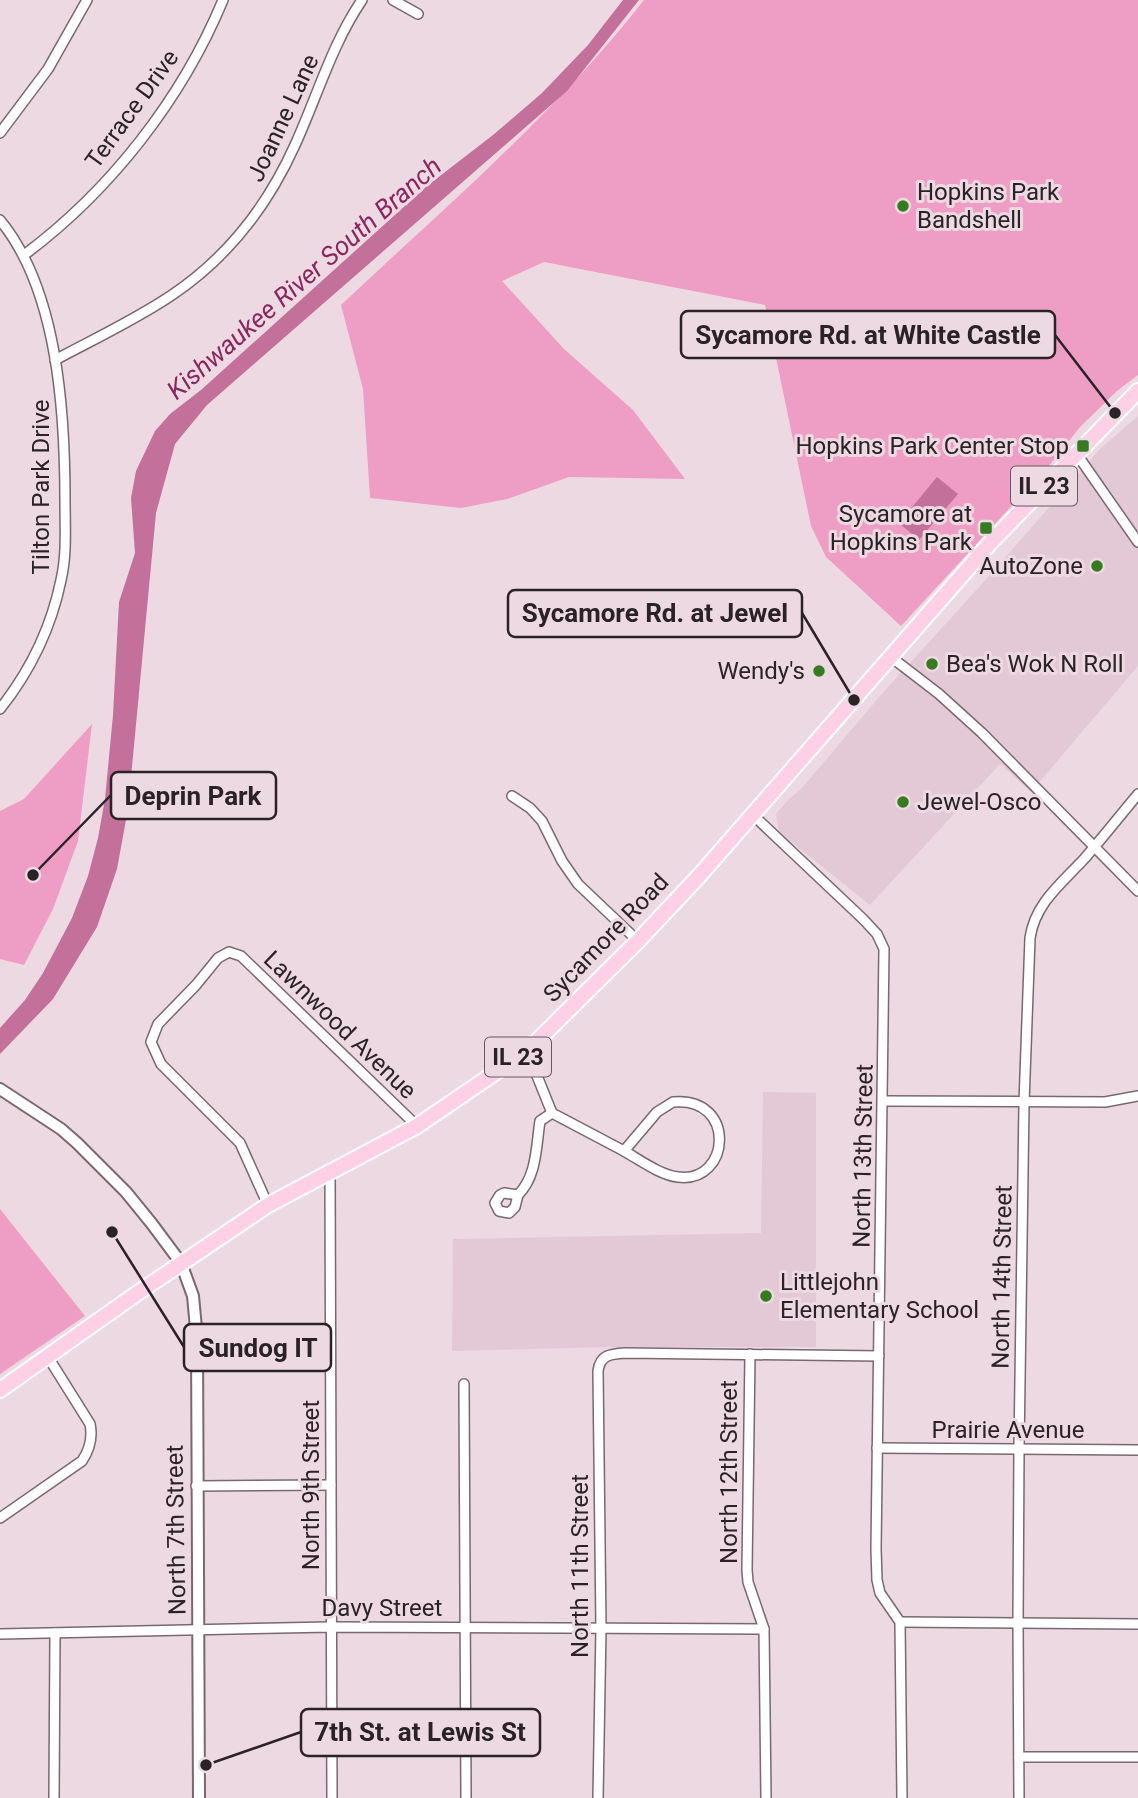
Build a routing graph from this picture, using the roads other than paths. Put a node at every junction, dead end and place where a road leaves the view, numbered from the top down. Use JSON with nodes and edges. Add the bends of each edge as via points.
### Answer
{"nodes":[{"id":1,"x":87,"y":0,"type":"edge"},
{"id":2,"x":223,"y":0,"type":"edge"},
{"id":3,"x":362,"y":0,"type":"edge"},
{"id":4,"x":393,"y":0,"type":"edge"},
{"id":5,"x":418,"y":14,"type":"dead end"},
{"id":6,"x":0,"y":133,"type":"edge"},
{"id":7,"x":0,"y":220,"type":"edge"},
{"id":8,"x":24,"y":255,"type":"junction"},
{"id":9,"x":55,"y":360,"type":"junction"},
{"id":10,"x":1138,"y":391,"type":"edge"},
{"id":11,"x":1076,"y":453,"type":"junction"},
{"id":12,"x":1138,"y":542,"type":"edge"},
{"id":13,"x":891,"y":657,"type":"junction"},
{"id":14,"x":0,"y":709,"type":"edge"},
{"id":15,"x":1138,"y":794,"type":"edge"},
{"id":16,"x":512,"y":796,"type":"dead end"},
{"id":17,"x":753,"y":815,"type":"junction"},
{"id":18,"x":1093,"y":848,"type":"junction"},
{"id":19,"x":1138,"y":891,"type":"edge"},
{"id":20,"x":638,"y":941,"type":"junction"},
{"id":21,"x":527,"y":1051,"type":"junction"},
{"id":22,"x":0,"y":1089,"type":"edge"},
{"id":23,"x":1138,"y":1096,"type":"edge"},
{"id":24,"x":883,"y":1101,"type":"junction"},
{"id":25,"x":1024,"y":1103,"type":"junction"},
{"id":26,"x":552,"y":1113,"type":"junction"},
{"id":27,"x":417,"y":1126,"type":"junction"},
{"id":28,"x":624,"y":1151,"type":"junction"},
{"id":29,"x":330,"y":1172,"type":"junction"},
{"id":30,"x":518,"y":1195,"type":"dead end"},
{"id":31,"x":268,"y":1205,"type":"junction"},
{"id":32,"x":181,"y":1263,"type":"junction"},
{"id":33,"x":750,"y":1354,"type":"junction"},
{"id":34,"x":879,"y":1356,"type":"junction"},
{"id":35,"x":48,"y":1357,"type":"junction"},
{"id":36,"x":464,"y":1384,"type":"dead end"},
{"id":37,"x":0,"y":1390,"type":"edge"},
{"id":38,"x":877,"y":1448,"type":"junction"},
{"id":39,"x":1019,"y":1449,"type":"junction"},
{"id":40,"x":1138,"y":1450,"type":"edge"},
{"id":41,"x":331,"y":1485,"type":"junction"},
{"id":42,"x":196,"y":1486,"type":"junction"},
{"id":43,"x":0,"y":1518,"type":"edge"},
{"id":44,"x":900,"y":1622,"type":"junction"},
{"id":45,"x":1017,"y":1623,"type":"junction"},
{"id":46,"x":1138,"y":1624,"type":"edge"},
{"id":47,"x":330,"y":1627,"type":"junction"},
{"id":48,"x":467,"y":1628,"type":"junction"},
{"id":49,"x":601,"y":1628,"type":"junction"},
{"id":50,"x":764,"y":1629,"type":"junction"},
{"id":51,"x":199,"y":1630,"type":"junction"},
{"id":52,"x":55,"y":1633,"type":"junction"},
{"id":53,"x":0,"y":1634,"type":"edge"},
{"id":54,"x":1019,"y":1757,"type":"junction"},
{"id":55,"x":1138,"y":1757,"type":"edge"},
{"id":56,"x":54,"y":1798,"type":"edge"},
{"id":57,"x":199,"y":1798,"type":"edge"},
{"id":58,"x":332,"y":1798,"type":"edge"},
{"id":59,"x":466,"y":1798,"type":"edge"},
{"id":60,"x":598,"y":1798,"type":"edge"},
{"id":61,"x":766,"y":1798,"type":"edge"},
{"id":62,"x":902,"y":1798,"type":"edge"},
{"id":63,"x":1019,"y":1798,"type":"edge"}],
"edges":[{"from":1,"to":6,"type":"street","via":[[48,69]]},
{"from":2,"to":8,"type":"street","name":"Terrace Drive","via":[[181,80],[135,146],[78,208]]},
{"from":3,"to":9,"type":"street","name":"Joanne Lane","via":[[275,185],[237,237],[173,295]]},
{"from":4,"to":5,"type":"street"},
{"from":7,"to":8,"type":"street","name":"Tilton Park Drive"},
{"from":8,"to":9,"type":"street","name":"Tilton Park Drive"},
{"from":9,"to":14,"type":"street","name":"Tilton Park Drive","via":[[65,442],[63,570],[43,642],[26,675]]},
{"from":10,"to":11,"type":"main road","name":"Sycamore Road","number":"IL 23"},
{"from":11,"to":12,"type":"street"},
{"from":11,"to":13,"type":"main road","name":"Sycamore Road","number":"IL 23"},
{"from":13,"to":17,"type":"main road","name":"Sycamore Road","number":"IL 23"},
{"from":13,"to":18,"type":"street","via":[[982,733]]},
{"from":15,"to":18,"type":"street","name":"North 14th Street"},
{"from":16,"to":20,"type":"street","via":[[542,821],[573,878]]},
{"from":17,"to":20,"type":"main road","name":"Sycamore Road","number":"IL 23"},
{"from":17,"to":24,"type":"street","name":"North 13th Street","via":[[863,919],[880,941],[885,961]]},
{"from":18,"to":19,"type":"street"},
{"from":18,"to":25,"type":"street","name":"North 14th Street","via":[[1051,892],[1032,925]]},
{"from":20,"to":21,"type":"main road","name":"Sycamore Road","number":"IL 23"},
{"from":21,"to":26,"type":"street"},
{"from":21,"to":27,"type":"main road","name":"Sycamore Road","number":"IL 23"},
{"from":22,"to":32,"type":"street","name":"North 7th Street","via":[[61,1129],[91,1156],[126,1192]]},
{"from":23,"to":25,"type":"street","via":[[1105,1102]]},
{"from":24,"to":25,"type":"street"},
{"from":24,"to":34,"type":"street","name":"North 13th Street"},
{"from":25,"to":39,"type":"street","name":"North 14th Street"},
{"from":26,"to":28,"type":"street"},
{"from":26,"to":30,"type":"street","via":[[540,1121],[531,1176]]},
{"from":27,"to":29,"type":"main road","name":"Sycamore Road","number":"IL 23"},
{"from":27,"to":31,"type":"street","name":"Lawnwood Avenue","via":[[241,956],[225,953],[158,1024],[151,1042],[161,1064],[240,1143]]},
{"from":28,"to":28,"type":"street","via":[[657,1112],[673,1102],[692,1103],[706,1110],[720,1132],[714,1161],[689,1177],[673,1176]]},
{"from":29,"to":31,"type":"main road","name":"Sycamore Road","number":"IL 23"},
{"from":29,"to":41,"type":"street","name":"North 9th Street"},
{"from":31,"to":32,"type":"main road","name":"Sycamore Road","number":"IL 23"},
{"from":32,"to":35,"type":"main road","name":"Sycamore Road","number":"IL 23"},
{"from":32,"to":42,"type":"street","name":"North 7th Street","via":[[194,1296]]},
{"from":33,"to":34,"type":"street"},
{"from":33,"to":49,"type":"street","name":"North 11th Street","via":[[625,1353],[606,1356],[600,1362]]},
{"from":33,"to":50,"type":"street","name":"North 12th Street","via":[[747,1570]]},
{"from":34,"to":38,"type":"street","name":"North 13th Street"},
{"from":35,"to":37,"type":"main road","name":"Sycamore Road","number":"IL 23"},
{"from":35,"to":43,"type":"street","via":[[90,1424],[89,1451],[82,1461]]},
{"from":36,"to":48,"type":"street"},
{"from":38,"to":39,"type":"street","name":"Prairie Avenue"},
{"from":38,"to":44,"type":"street","name":"North 13th Street","via":[[877,1580],[880,1593]]},
{"from":39,"to":40,"type":"street","name":"Prairie Avenue"},
{"from":39,"to":45,"type":"street","name":"North 14th Street"},
{"from":41,"to":42,"type":"street"},
{"from":41,"to":47,"type":"street","name":"North 9th Street"},
{"from":42,"to":51,"type":"street","name":"North 7th Street"},
{"from":44,"to":45,"type":"street"},
{"from":44,"to":62,"type":"street"},
{"from":45,"to":46,"type":"street"},
{"from":45,"to":54,"type":"street","name":"North 14th Street"},
{"from":47,"to":48,"type":"street","name":"Davy Street"},
{"from":47,"to":51,"type":"street","name":"Davy Street"},
{"from":47,"to":58,"type":"street","name":"North 9th Street"},
{"from":48,"to":49,"type":"street","name":"Davy Street"},
{"from":48,"to":59,"type":"street"},
{"from":49,"to":50,"type":"street","name":"Davy Street"},
{"from":49,"to":60,"type":"street","name":"North 11th Street"},
{"from":50,"to":61,"type":"street","name":"North 12th Street"},
{"from":51,"to":52,"type":"street","name":"Davy Street"},
{"from":51,"to":57,"type":"street","name":"North 7th Street"},
{"from":52,"to":53,"type":"street","name":"Davy Street"},
{"from":52,"to":56,"type":"street"},
{"from":54,"to":55,"type":"street"},
{"from":54,"to":63,"type":"street","name":"North 14th Street"}]}
